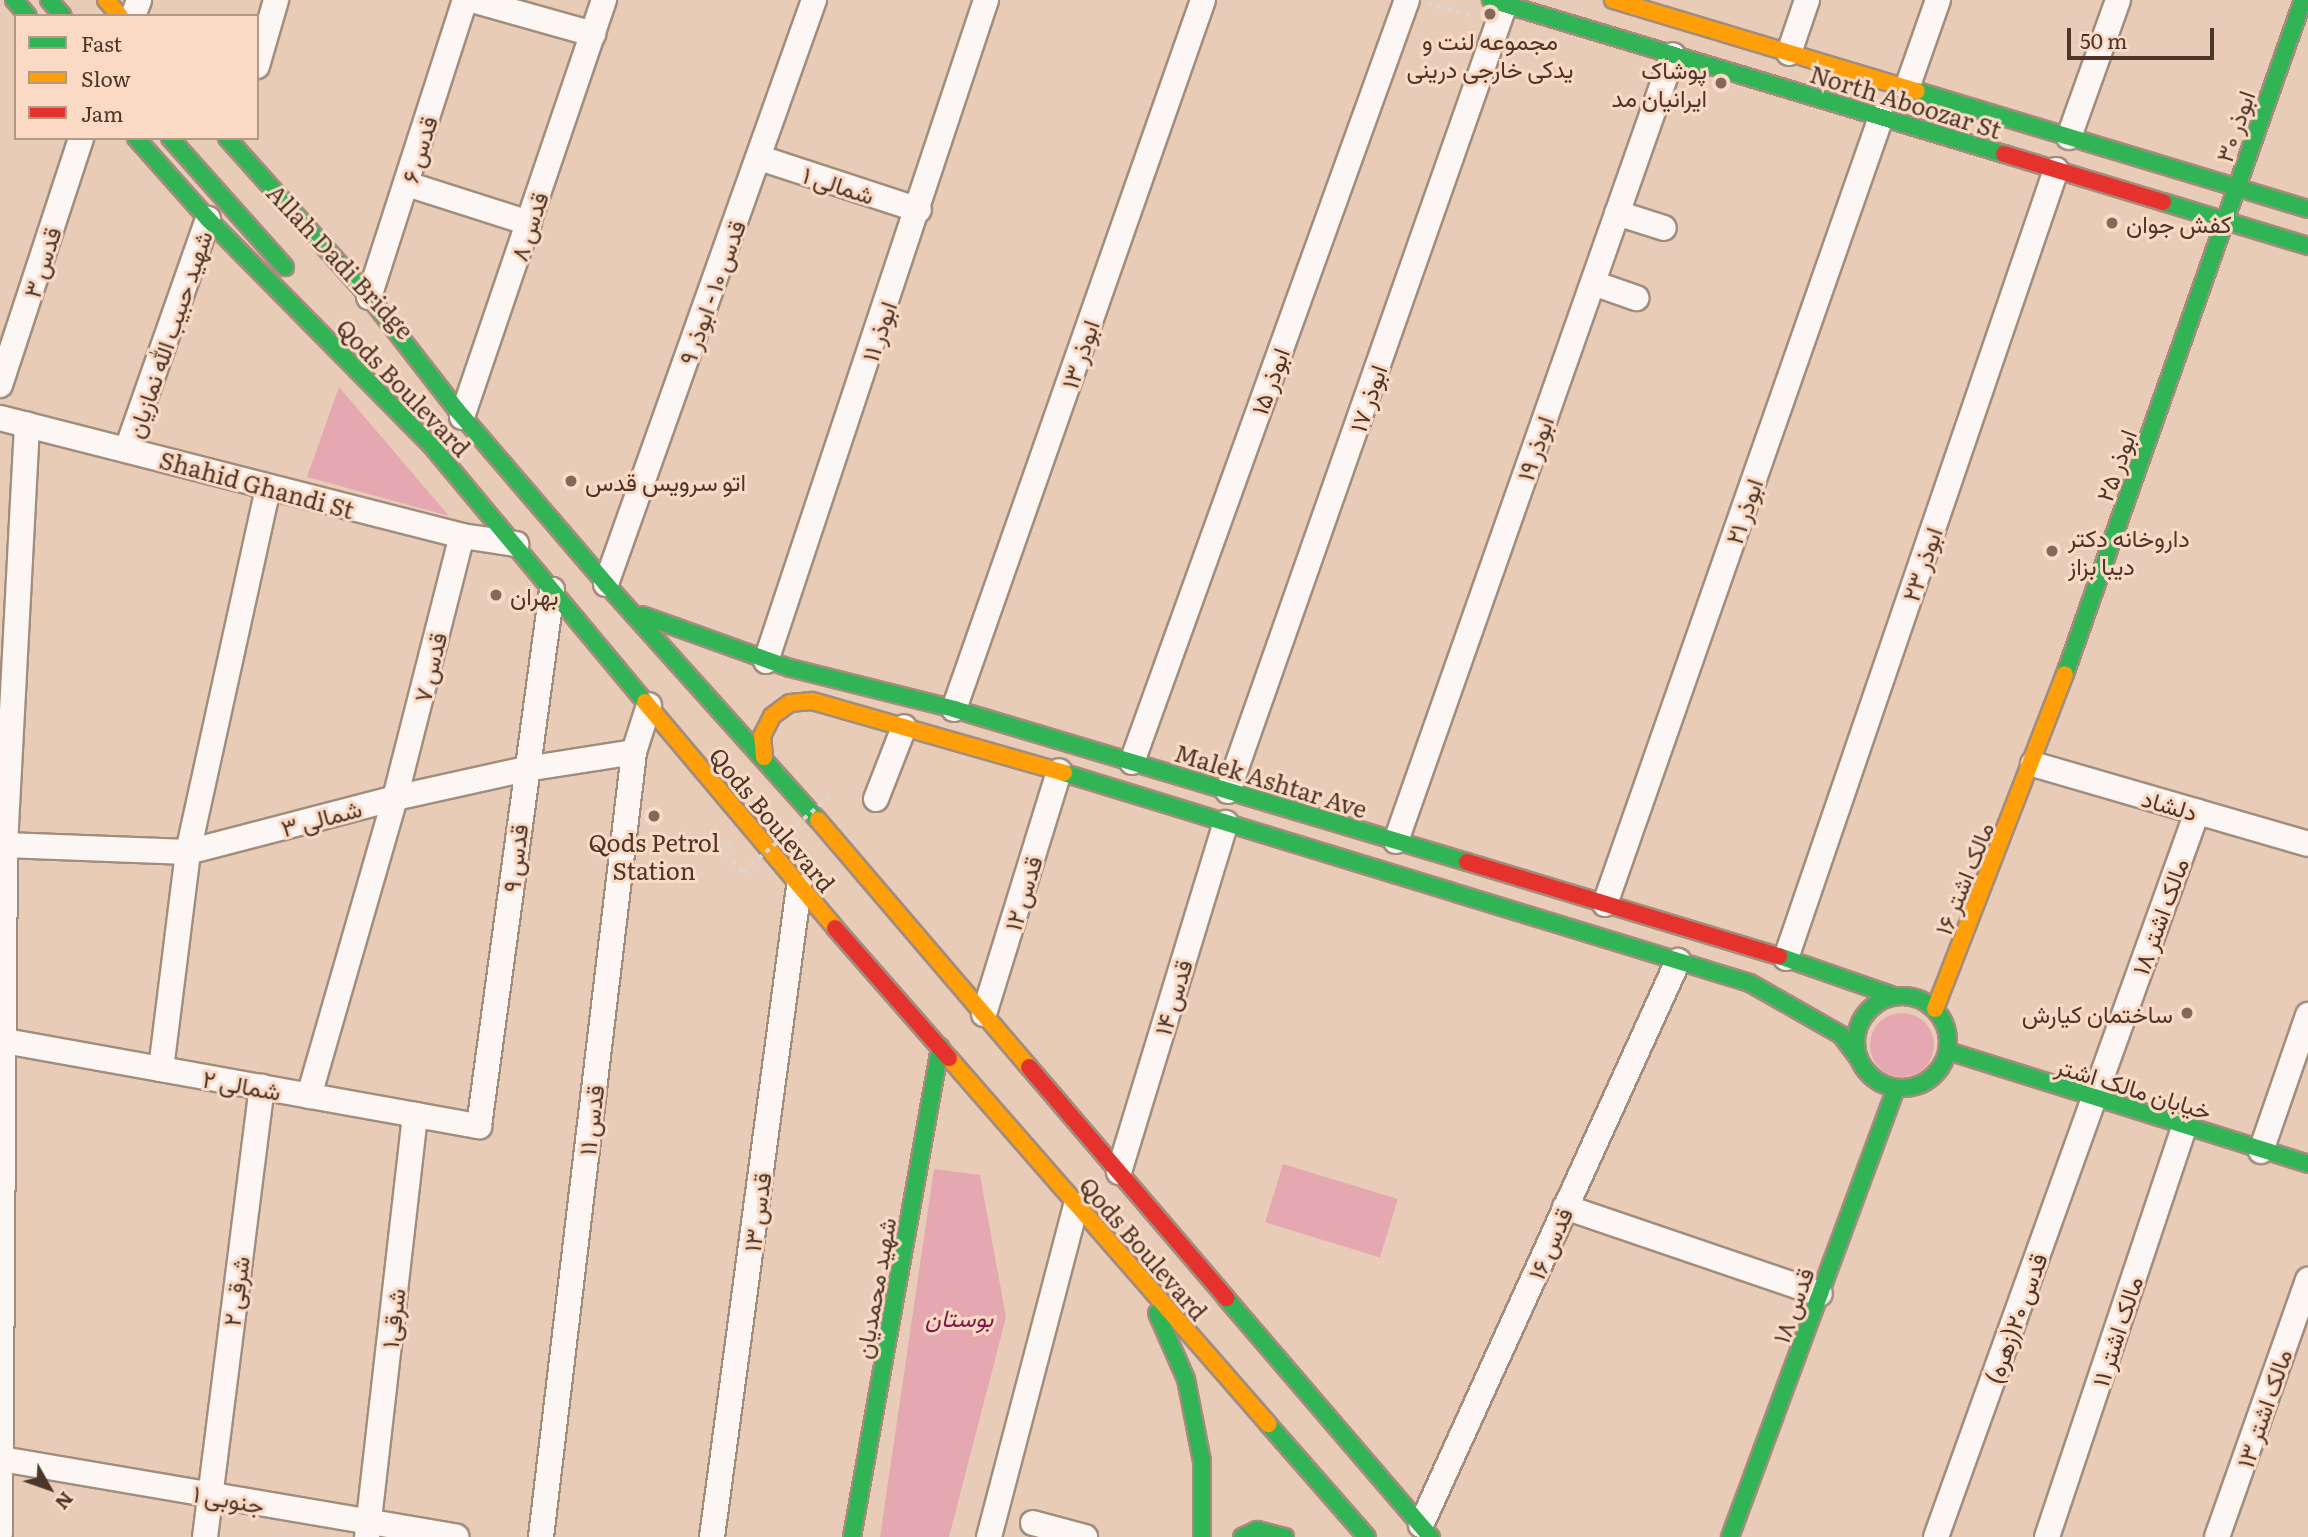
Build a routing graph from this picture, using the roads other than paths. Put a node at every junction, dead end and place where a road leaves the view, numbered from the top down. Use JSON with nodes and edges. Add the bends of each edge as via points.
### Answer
{"nodes":[{"id":1,"x":14,"y":0,"type":"edge"},
{"id":2,"x":49,"y":0,"type":"edge"},
{"id":3,"x":106,"y":0,"type":"edge"},
{"id":4,"x":276,"y":0,"type":"edge"},
{"id":5,"x":465,"y":0,"type":"edge"},
{"id":6,"x":472,"y":0,"type":"edge"},
{"id":7,"x":604,"y":0,"type":"edge"},
{"id":8,"x":814,"y":0,"type":"edge"},
{"id":9,"x":986,"y":0,"type":"edge"},
{"id":10,"x":1203,"y":0,"type":"edge"},
{"id":11,"x":1407,"y":0,"type":"edge"},
{"id":12,"x":1613,"y":0,"type":"edge"},
{"id":13,"x":1807,"y":0,"type":"edge"},
{"id":14,"x":1938,"y":0,"type":"edge"},
{"id":15,"x":2118,"y":0,"type":"edge"},
{"id":16,"x":2303,"y":0,"type":"edge"},
{"id":17,"x":1498,"y":2,"type":"edge"},
{"id":18,"x":1642,"y":4,"type":"edge"},
{"id":19,"x":26,"y":14,"type":"edge"},
{"id":20,"x":61,"y":14,"type":"edge"},
{"id":21,"x":118,"y":14,"type":"edge"},
{"id":22,"x":593,"y":34,"type":"junction"},
{"id":23,"x":1789,"y":53,"type":"junction"},
{"id":24,"x":1673,"y":55,"type":"junction"},
{"id":25,"x":259,"y":59,"type":"edge"},
{"id":26,"x":1907,"y":88,"type":"junction"},
{"id":27,"x":1881,"y":117,"type":"junction"},
{"id":28,"x":2069,"y":137,"type":"junction"},
{"id":29,"x":80,"y":140,"type":"edge"},
{"id":30,"x":138,"y":140,"type":"edge"},
{"id":31,"x":172,"y":140,"type":"edge"},
{"id":32,"x":233,"y":141,"type":"edge"},
{"id":33,"x":760,"y":158,"type":"junction"},
{"id":34,"x":2056,"y":170,"type":"junction"},
{"id":35,"x":407,"y":184,"type":"junction"},
{"id":36,"x":2237,"y":187,"type":"junction"},
{"id":37,"x":2308,"y":209,"type":"edge"},
{"id":38,"x":919,"y":210,"type":"junction"},
{"id":39,"x":1617,"y":213,"type":"junction"},
{"id":40,"x":208,"y":219,"type":"junction"},
{"id":41,"x":2226,"y":221,"type":"junction"},
{"id":42,"x":529,"y":223,"type":"junction"},
{"id":43,"x":1664,"y":228,"type":"dead end"},
{"id":44,"x":2308,"y":246,"type":"edge"},
{"id":45,"x":295,"y":277,"type":"dead end"},
{"id":46,"x":1593,"y":283,"type":"junction"},
{"id":47,"x":369,"y":297,"type":"junction"},
{"id":48,"x":1636,"y":298,"type":"dead end"},
{"id":49,"x":373,"y":332,"type":"dead end"},
{"id":50,"x":348,"y":336,"type":"dead end"},
{"id":51,"x":0,"y":385,"type":"edge"},
{"id":52,"x":460,"y":413,"type":"junction"},
{"id":53,"x":0,"y":418,"type":"edge"},
{"id":54,"x":27,"y":425,"type":"junction"},
{"id":55,"x":431,"y":445,"type":"junction"},
{"id":56,"x":127,"y":449,"type":"junction"},
{"id":57,"x":268,"y":489,"type":"junction"},
{"id":58,"x":462,"y":536,"type":"junction"},
{"id":59,"x":516,"y":544,"type":"junction"},
{"id":60,"x":606,"y":584,"type":"junction"},
{"id":61,"x":552,"y":590,"type":"junction"},
{"id":62,"x":634,"y":612,"type":"junction"},
{"id":63,"x":769,"y":668,"type":"junction"},
{"id":64,"x":765,"y":693,"type":"dead end"},
{"id":65,"x":790,"y":703,"type":"junction"},
{"id":66,"x":649,"y":705,"type":"junction"},
{"id":67,"x":954,"y":709,"type":"junction"},
{"id":68,"x":904,"y":727,"type":"junction"},
{"id":69,"x":634,"y":752,"type":"junction"},
{"id":70,"x":764,"y":757,"type":"junction"},
{"id":71,"x":1132,"y":762,"type":"junction"},
{"id":72,"x":2033,"y":764,"type":"junction"},
{"id":73,"x":526,"y":769,"type":"junction"},
{"id":74,"x":1059,"y":772,"type":"junction"},
{"id":75,"x":1228,"y":791,"type":"junction"},
{"id":76,"x":395,"y":798,"type":"junction"},
{"id":77,"x":876,"y":799,"type":"dead end"},
{"id":78,"x":2197,"y":812,"type":"junction"},
{"id":79,"x":1226,"y":823,"type":"junction"},
{"id":80,"x":1396,"y":841,"type":"junction"},
{"id":81,"x":2308,"y":844,"type":"edge"},
{"id":82,"x":5,"y":845,"type":"junction"},
{"id":83,"x":188,"y":852,"type":"junction"},
{"id":84,"x":799,"y":887,"type":"junction"},
{"id":85,"x":1605,"y":904,"type":"junction"},
{"id":86,"x":1786,"y":958,"type":"junction"},
{"id":87,"x":1678,"y":961,"type":"junction"},
{"id":88,"x":3,"y":976,"type":"edge"},
{"id":89,"x":1894,"y":996,"type":"junction"},
{"id":90,"x":1935,"y":1009,"type":"junction"},
{"id":91,"x":984,"y":1014,"type":"junction"},
{"id":92,"x":2308,"y":1015,"type":"edge"},
{"id":93,"x":5,"y":1041,"type":"junction"},
{"id":94,"x":940,"y":1048,"type":"junction"},
{"id":95,"x":1948,"y":1051,"type":"junction"},
{"id":96,"x":1859,"y":1059,"type":"junction"},
{"id":97,"x":161,"y":1069,"type":"junction"},
{"id":98,"x":262,"y":1087,"type":"junction"},
{"id":99,"x":1896,"y":1088,"type":"junction"},
{"id":100,"x":309,"y":1096,"type":"junction"},
{"id":101,"x":2093,"y":1099,"type":"junction"},
{"id":102,"x":415,"y":1115,"type":"junction"},
{"id":103,"x":479,"y":1126,"type":"joint"},
{"id":104,"x":2184,"y":1127,"type":"junction"},
{"id":105,"x":2261,"y":1150,"type":"junction"},
{"id":106,"x":2308,"y":1164,"type":"edge"},
{"id":107,"x":1119,"y":1172,"type":"junction"},
{"id":108,"x":1076,"y":1205,"type":"junction"},
{"id":109,"x":1565,"y":1207,"type":"junction"},
{"id":110,"x":2308,"y":1280,"type":"edge"},
{"id":111,"x":1145,"y":1285,"type":"junction"},
{"id":112,"x":1820,"y":1293,"type":"junction"},
{"id":113,"x":2,"y":1459,"type":"junction"},
{"id":114,"x":208,"y":1494,"type":"junction"},
{"id":115,"x":1033,"y":1523,"type":"dead end"},
{"id":116,"x":368,"y":1530,"type":"edge"},
{"id":117,"x":1426,"y":1531,"type":"edge"},
{"id":118,"x":0,"y":1533,"type":"edge"},
{"id":119,"x":2048,"y":1536,"type":"edge"},
{"id":120,"x":205,"y":1537,"type":"edge"},
{"id":121,"x":456,"y":1537,"type":"edge"},
{"id":122,"x":541,"y":1537,"type":"edge"},
{"id":123,"x":712,"y":1537,"type":"edge"},
{"id":124,"x":852,"y":1537,"type":"edge"},
{"id":125,"x":989,"y":1537,"type":"edge"},
{"id":126,"x":1085,"y":1537,"type":"edge"},
{"id":127,"x":1202,"y":1537,"type":"edge"},
{"id":128,"x":1242,"y":1537,"type":"edge"},
{"id":129,"x":1285,"y":1537,"type":"edge"},
{"id":130,"x":1367,"y":1537,"type":"edge"},
{"id":131,"x":1730,"y":1537,"type":"edge"},
{"id":132,"x":1936,"y":1537,"type":"edge"},
{"id":133,"x":2217,"y":1537,"type":"edge"}],
"edges":[{"from":1,"to":19,"type":"main road"},
{"from":2,"to":20,"type":"main road"},
{"from":3,"to":21,"type":"main road"},
{"from":4,"to":25,"type":"street"},
{"from":5,"to":35,"type":"street","name":"قدس ۶"},
{"from":6,"to":22,"type":"street"},
{"from":7,"to":22,"type":"street","name":"قدس ۸"},
{"from":8,"to":33,"type":"street","name":"قدس ۱۰ - ابوذر ۹"},
{"from":9,"to":38,"type":"street","name":"ابوذر ۱۱"},
{"from":10,"to":67,"type":"street","name":"ابوذر ۱۳"},
{"from":11,"to":71,"type":"street","name":"ابوذر ۱۵"},
{"from":12,"to":18,"type":"main road","name":"North Aboozar St"},
{"from":13,"to":23,"type":"street"},
{"from":14,"to":26,"type":"street"},
{"from":15,"to":28,"type":"street"},
{"from":16,"to":36,"type":"main road","name":"ابوذر ۳۰"},
{"from":17,"to":24,"type":"main road","name":"North Aboozar St"},
{"from":17,"to":75,"type":"street","name":"ابوذر ۱۷"},
{"from":18,"to":23,"type":"main road","name":"North Aboozar St"},
{"from":22,"to":42,"type":"street","name":"قدس ۸"},
{"from":23,"to":26,"type":"main road","name":"North Aboozar St"},
{"from":24,"to":27,"type":"main road","name":"North Aboozar St"},
{"from":24,"to":39,"type":"street","name":"ابوذر ۱۹"},
{"from":26,"to":28,"type":"main road","name":"North Aboozar St"},
{"from":27,"to":34,"type":"main road","name":"North Aboozar St"},
{"from":27,"to":85,"type":"street","name":"ابوذر ۲۱"},
{"from":28,"to":36,"type":"main road","name":"North Aboozar St"},
{"from":29,"to":51,"type":"street","name":"قدس ۳"},
{"from":30,"to":40,"type":"main road","name":"Qods Boulevard"},
{"from":31,"to":45,"type":"main road","name":"Allah Dadi Bridge"},
{"from":32,"to":47,"type":"main road","name":"Qods Boulevard"},
{"from":33,"to":38,"type":"street","name":"شمالی ۱"},
{"from":33,"to":60,"type":"street","name":"قدس ۱۰ - ابوذر ۹"},
{"from":34,"to":41,"type":"main road","name":"North Aboozar St"},
{"from":34,"to":86,"type":"street","name":"ابوذر ۲۳"},
{"from":35,"to":42,"type":"street"},
{"from":35,"to":47,"type":"street","name":"قدس ۶"},
{"from":36,"to":37,"type":"main road","name":"North Aboozar St"},
{"from":36,"to":41,"type":"main road","name":"ابوذر ۳۰"},
{"from":38,"to":63,"type":"street","name":"ابوذر ۱۱"},
{"from":39,"to":43,"type":"street"},
{"from":39,"to":46,"type":"street","name":"ابوذر ۱۹"},
{"from":40,"to":55,"type":"main road","name":"Qods Boulevard"},
{"from":40,"to":56,"type":"street","name":"شهید حبیب الله نمازیان"},
{"from":41,"to":44,"type":"main road","name":"North Aboozar St"},
{"from":41,"to":72,"type":"main road","name":"ابوذر ۲۵"},
{"from":42,"to":52,"type":"street","name":"قدس ۸"},
{"from":46,"to":48,"type":"street"},
{"from":46,"to":80,"type":"street","name":"ابوذر ۱۹"},
{"from":47,"to":52,"type":"main road","name":"Qods Boulevard"},
{"from":49,"to":52,"type":"main road","name":"Allah Dadi Bridge"},
{"from":50,"to":55,"type":"main road","name":"Allah Dadi Bridge"},
{"from":52,"to":60,"type":"main road","name":"Qods Boulevard"},
{"from":53,"to":54,"type":"street","name":"Shahid Ghandi St"},
{"from":54,"to":56,"type":"street","name":"Shahid Ghandi St"},
{"from":54,"to":82,"type":"street"},
{"from":55,"to":59,"type":"main road","name":"Qods Boulevard"},
{"from":56,"to":57,"type":"street","name":"Shahid Ghandi St"},
{"from":57,"to":58,"type":"street","name":"Shahid Ghandi St"},
{"from":57,"to":83,"type":"street"},
{"from":58,"to":59,"type":"street","name":"Shahid Ghandi St"},
{"from":58,"to":76,"type":"street","name":"قدس ۷"},
{"from":59,"to":61,"type":"main road","name":"Qods Boulevard"},
{"from":60,"to":62,"type":"main road","name":"Qods Boulevard"},
{"from":61,"to":66,"type":"main road","name":"Qods Boulevard"},
{"from":61,"to":73,"type":"street","name":"قدس ۹"},
{"from":62,"to":63,"type":"main road","name":"Malek Ashtar Ave"},
{"from":62,"to":70,"type":"main road","name":"Qods Boulevard"},
{"from":63,"to":67,"type":"main road","name":"Malek Ashtar Ave","via":[[790,668]]},
{"from":64,"to":65,"type":"main road","via":[[773,702]]},
{"from":65,"to":68,"type":"main road","via":[[812,701]]},
{"from":65,"to":70,"type":"main road","via":[[772,716],[762,736]]},
{"from":66,"to":69,"type":"street","name":"قدس ۱۱"},
{"from":66,"to":84,"type":"main road","name":"Qods Boulevard"},
{"from":67,"to":71,"type":"main road","name":"Malek Ashtar Ave"},
{"from":68,"to":74,"type":"main road"},
{"from":68,"to":77,"type":"street"},
{"from":69,"to":73,"type":"street","name":"شمالی ۳"},
{"from":69,"to":122,"type":"street","name":"قدس ۱۱"},
{"from":70,"to":91,"type":"main road","name":"Qods Boulevard"},
{"from":71,"to":75,"type":"main road","name":"Malek Ashtar Ave"},
{"from":72,"to":78,"type":"street","name":"دلشاد"},
{"from":72,"to":90,"type":"main road","name":"مالک اشتر ۱۶"},
{"from":73,"to":76,"type":"street","name":"شمالی ۳"},
{"from":73,"to":103,"type":"street","name":"قدس ۹"},
{"from":74,"to":79,"type":"main road"},
{"from":74,"to":91,"type":"street","name":"قدس ۱۲"},
{"from":75,"to":80,"type":"main road","name":"Malek Ashtar Ave"},
{"from":76,"to":83,"type":"street","name":"شمالی ۳"},
{"from":76,"to":100,"type":"street","name":"قدس ۷"},
{"from":78,"to":81,"type":"street","name":"دلشاد"},
{"from":78,"to":101,"type":"street","name":"مالک اشتر ۱۸"},
{"from":79,"to":87,"type":"main road"},
{"from":79,"to":107,"type":"street","name":"قدس ۱۴"},
{"from":80,"to":85,"type":"main road","name":"Malek Ashtar Ave"},
{"from":82,"to":83,"type":"street","name":"شمالی ۳"},
{"from":82,"to":88,"type":"street"},
{"from":83,"to":97,"type":"street"},
{"from":84,"to":94,"type":"main road","name":"Qods Boulevard"},
{"from":84,"to":123,"type":"street","name":"قدس ۱۳"},
{"from":85,"to":86,"type":"main road","name":"Malek Ashtar Ave"},
{"from":86,"to":89,"type":"main road","name":"Malek Ashtar Ave"},
{"from":87,"to":96,"type":"main road","via":[[1750,983],[1841,1035]]},
{"from":87,"to":109,"type":"street","name":"قدس ۱۶"},
{"from":88,"to":93,"type":"street"},
{"from":89,"to":90,"type":"main road","via":[[1916,998]]},
{"from":89,"to":96,"type":"main road","via":[[1870,1009],[1862,1020],[1857,1032]]},
{"from":90,"to":95,"type":"main road","via":[[1944,1021]]},
{"from":91,"to":107,"type":"main road","name":"Qods Boulevard"},
{"from":92,"to":105,"type":"street"},
{"from":93,"to":97,"type":"street","name":"شمالی ۲"},
{"from":93,"to":113,"type":"street"},
{"from":94,"to":108,"type":"main road","name":"Qods Boulevard"},
{"from":94,"to":124,"type":"main road","name":"شهید محمدیان"},
{"from":95,"to":99,"type":"main road","via":[[1923,1084]]},
{"from":95,"to":101,"type":"main road","name":"خیابان مالک اشتر"},
{"from":96,"to":99,"type":"main road","via":[[1874,1079]]},
{"from":97,"to":98,"type":"street","name":"شمالی ۲"},
{"from":98,"to":100,"type":"street","name":"شمالی ۲"},
{"from":98,"to":114,"type":"street","name":"شرقی ۲"},
{"from":99,"to":112,"type":"main road","name":"قدس ۱۸"},
{"from":100,"to":102,"type":"street","name":"شمالی ۲"},
{"from":101,"to":104,"type":"main road","name":"خیابان مالک اشتر"},
{"from":101,"to":132,"type":"street","name":"قدس ۲۰(زهره)"},
{"from":102,"to":103,"type":"street","name":"شمالی ۲"},
{"from":102,"to":116,"type":"street","name":"شرقی۱"},
{"from":104,"to":105,"type":"main road","name":"خیابان مالک اشتر"},
{"from":104,"to":119,"type":"street","name":"مالک اشتر ۱۱"},
{"from":105,"to":106,"type":"main road","name":"خیابان مالک اشتر"},
{"from":107,"to":117,"type":"main road","name":"Qods Boulevard"},
{"from":108,"to":111,"type":"main road","name":"Qods Boulevard"},
{"from":108,"to":125,"type":"street"},
{"from":109,"to":112,"type":"street"},
{"from":109,"to":117,"type":"street","name":"قدس ۱۶"},
{"from":110,"to":133,"type":"street","name":"مالک اشتر ۱۳"},
{"from":111,"to":127,"type":"main road","via":[[1186,1379],[1202,1461]]},
{"from":111,"to":130,"type":"main road","name":"Qods Boulevard"},
{"from":112,"to":131,"type":"main road","name":"قدس ۱۸"},
{"from":113,"to":114,"type":"street","name":"۱ جنوبی"},
{"from":113,"to":118,"type":"street"},
{"from":114,"to":116,"type":"street","name":"۱ جنوبی"},
{"from":114,"to":120,"type":"street","name":"شرقی ۲"},
{"from":115,"to":126,"type":"street"},
{"from":116,"to":121,"type":"street","name":"۱ جنوبی"},
{"from":128,"to":129,"type":"main road","via":[[1257,1530]]}]}
